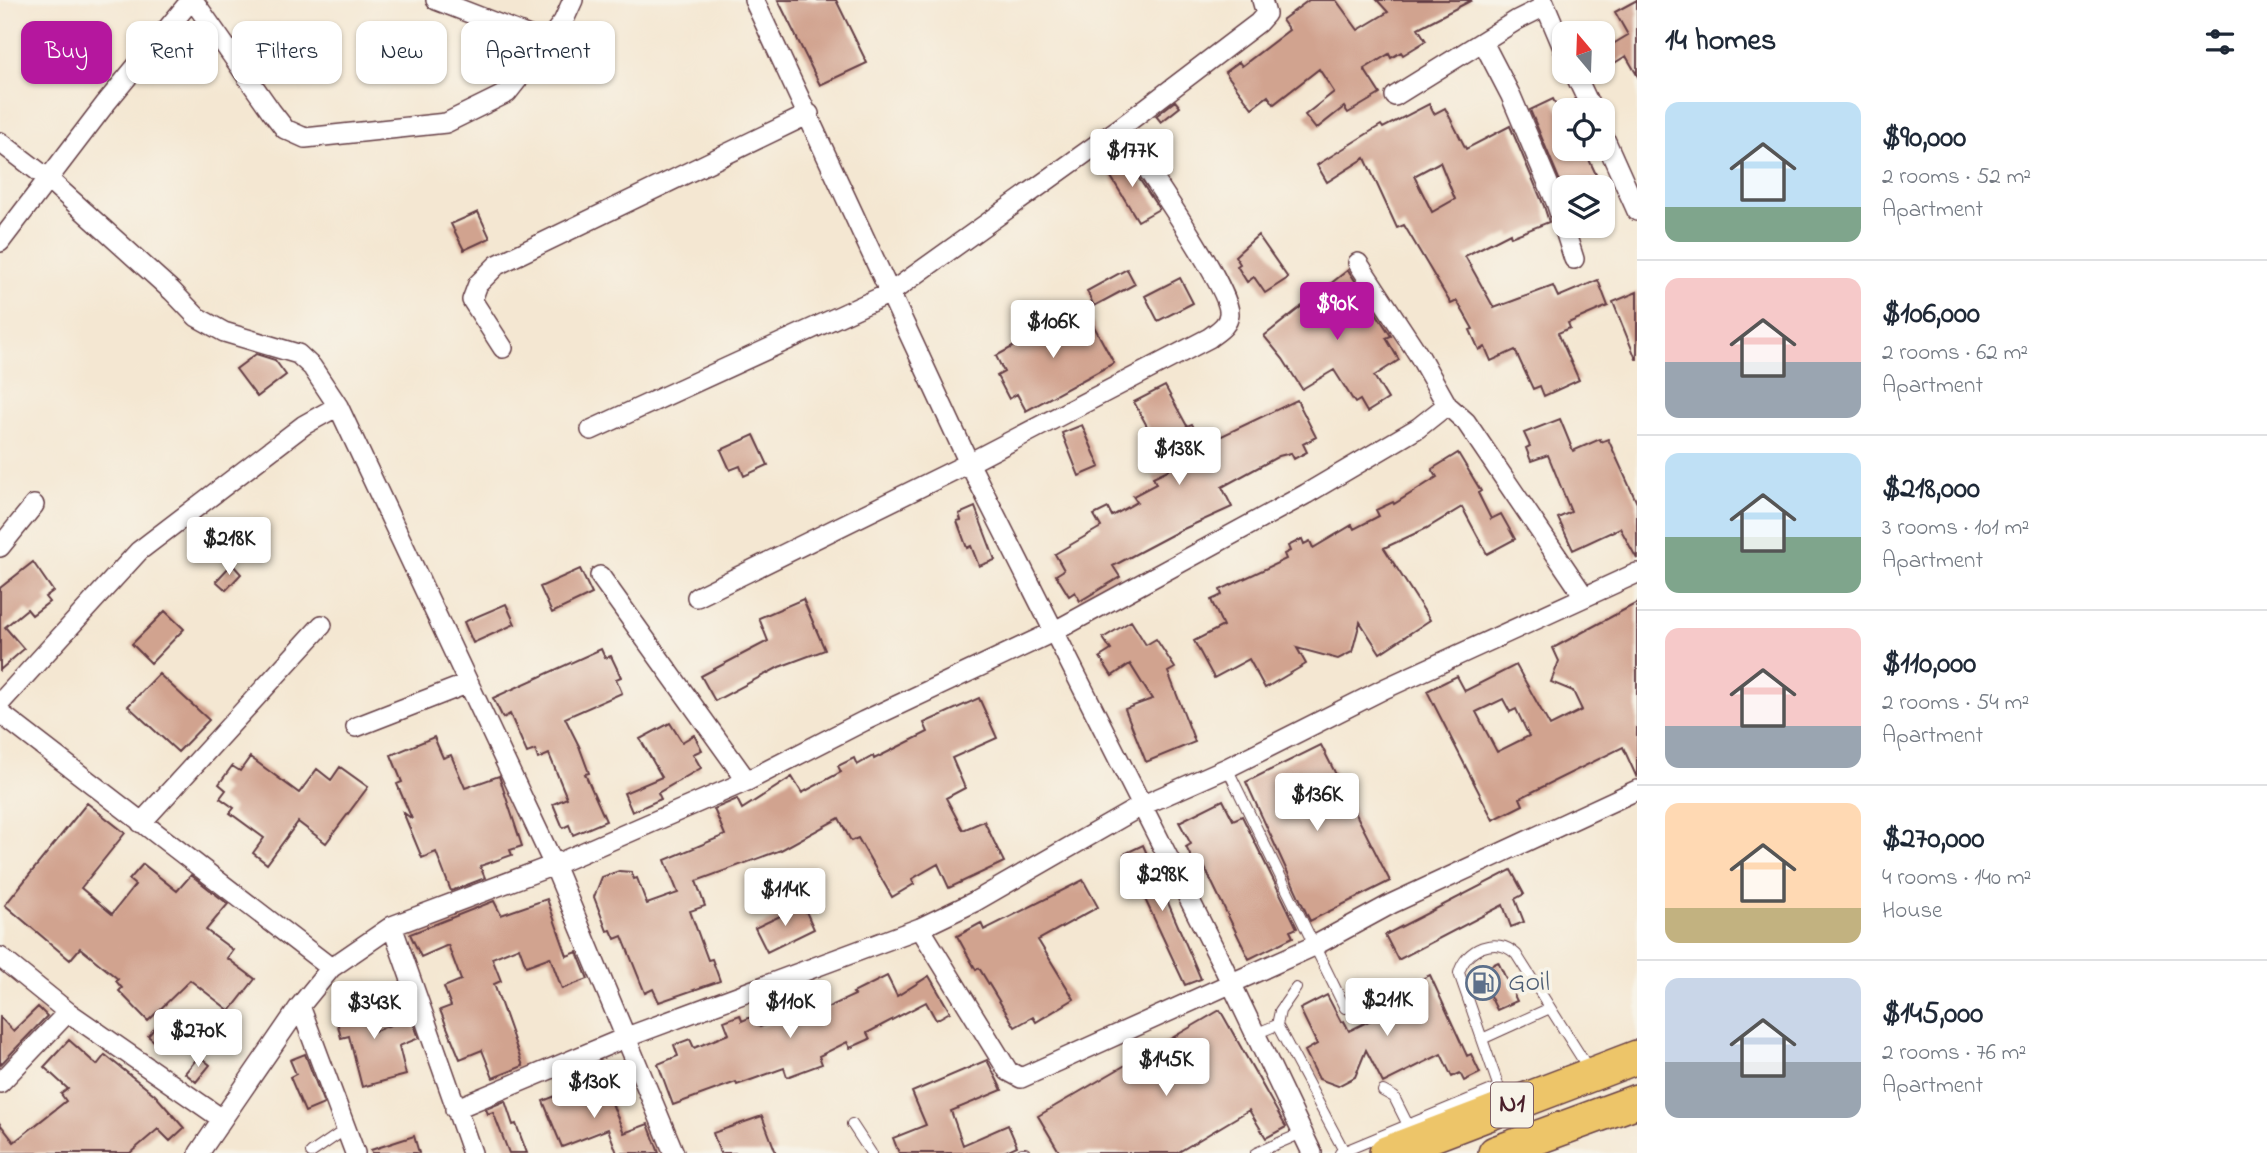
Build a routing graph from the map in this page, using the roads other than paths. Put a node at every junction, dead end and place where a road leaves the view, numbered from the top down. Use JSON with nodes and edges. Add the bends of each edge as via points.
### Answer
{"nodes":[{"id":1,"x":192,"y":0,"type":"edge"},
{"id":2,"x":436,"y":0,"type":"edge"},
{"id":3,"x":573,"y":0,"type":"edge"},
{"id":4,"x":754,"y":0,"type":"edge"},
{"id":5,"x":1262,"y":0,"type":"edge"},
{"id":6,"x":1544,"y":3,"type":"edge"},
{"id":7,"x":490,"y":21,"type":"edge"},
{"id":8,"x":563,"y":21,"type":"edge"},
{"id":9,"x":1552,"y":22,"type":"edge"},
{"id":10,"x":1483,"y":42,"type":"junction"},
{"id":11,"x":514,"y":84,"type":"edge"},
{"id":12,"x":1395,"y":96,"type":"dead end"},
{"id":13,"x":809,"y":114,"type":"junction"},
{"id":14,"x":1120,"y":128,"type":"junction"},
{"id":15,"x":0,"y":142,"type":"edge"},
{"id":16,"x":1615,"y":161,"type":"edge"},
{"id":17,"x":47,"y":178,"type":"junction"},
{"id":18,"x":1637,"y":211,"type":"edge"},
{"id":19,"x":0,"y":243,"type":"edge"},
{"id":20,"x":1574,"y":259,"type":"dead end"},
{"id":21,"x":1358,"y":263,"type":"dead end"},
{"id":22,"x":890,"y":293,"type":"junction"},
{"id":23,"x":503,"y":348,"type":"dead end"},
{"id":24,"x":1447,"y":405,"type":"junction"},
{"id":25,"x":338,"y":406,"type":"junction"},
{"id":26,"x":591,"y":430,"type":"dead end"},
{"id":27,"x":969,"y":463,"type":"junction"},
{"id":28,"x":34,"y":505,"type":"dead end"},
{"id":29,"x":0,"y":547,"type":"edge"},
{"id":30,"x":1637,"y":573,"type":"edge"},
{"id":31,"x":600,"y":576,"type":"dead end"},
{"id":32,"x":1584,"y":596,"type":"junction"},
{"id":33,"x":697,"y":597,"type":"dead end"},
{"id":34,"x":322,"y":625,"type":"dead end"},
{"id":35,"x":1055,"y":631,"type":"junction"},
{"id":36,"x":469,"y":683,"type":"junction"},
{"id":37,"x":0,"y":703,"type":"edge"},
{"id":38,"x":0,"y":713,"type":"edge"},
{"id":39,"x":356,"y":727,"type":"dead end"},
{"id":40,"x":1227,"y":768,"type":"junction"},
{"id":41,"x":747,"y":781,"type":"junction"},
{"id":42,"x":1637,"y":790,"type":"edge"},
{"id":43,"x":1141,"y":806,"type":"junction"},
{"id":44,"x":141,"y":823,"type":"junction"},
{"id":45,"x":554,"y":865,"type":"junction"},
{"id":46,"x":391,"y":926,"type":"junction"},
{"id":47,"x":920,"y":929,"type":"junction"},
{"id":48,"x":1314,"y":946,"type":"junction"},
{"id":49,"x":0,"y":957,"type":"edge"},
{"id":50,"x":331,"y":968,"type":"junction"},
{"id":51,"x":1229,"y":983,"type":"junction"},
{"id":52,"x":1296,"y":988,"type":"dead end"},
{"id":53,"x":300,"y":1006,"type":"junction"},
{"id":54,"x":1345,"y":1008,"type":"dead end"},
{"id":55,"x":1550,"y":1008,"type":"junction"},
{"id":56,"x":68,"y":1012,"type":"junction"},
{"id":57,"x":1277,"y":1025,"type":"junction"},
{"id":58,"x":1255,"y":1034,"type":"junction"},
{"id":59,"x":627,"y":1037,"type":"junction"},
{"id":60,"x":1482,"y":1039,"type":"junction"},
{"id":61,"x":1614,"y":1066,"type":"edge"},
{"id":62,"x":0,"y":1083,"type":"edge"},
{"id":63,"x":1383,"y":1091,"type":"dead end"},
{"id":64,"x":1503,"y":1097,"type":"junction"},
{"id":65,"x":1637,"y":1101,"type":"edge"},
{"id":66,"x":455,"y":1110,"type":"junction"},
{"id":67,"x":222,"y":1119,"type":"junction"},
{"id":68,"x":1581,"y":1122,"type":"junction"},
{"id":69,"x":852,"y":1124,"type":"dead end"},
{"id":70,"x":1408,"y":1125,"type":"junction"},
{"id":71,"x":346,"y":1128,"type":"junction"},
{"id":72,"x":1302,"y":1133,"type":"junction"},
{"id":73,"x":1342,"y":1152,"type":"edge"},
{"id":74,"x":199,"y":1153,"type":"edge"},
{"id":75,"x":311,"y":1153,"type":"edge"},
{"id":76,"x":355,"y":1153,"type":"edge"},
{"id":77,"x":472,"y":1153,"type":"edge"},
{"id":78,"x":674,"y":1153,"type":"edge"},
{"id":79,"x":871,"y":1153,"type":"edge"},
{"id":80,"x":1256,"y":1153,"type":"edge"},
{"id":81,"x":1312,"y":1153,"type":"edge"},
{"id":82,"x":1386,"y":1153,"type":"edge"},
{"id":83,"x":1495,"y":1153,"type":"edge"}],
"edges":[{"from":1,"to":11,"type":"street","via":[[285,129],[305,138],[446,123],[507,93]]},
{"from":1,"to":17,"type":"street"},
{"from":2,"to":7,"type":"street"},
{"from":3,"to":8,"type":"street"},
{"from":4,"to":13,"type":"street"},
{"from":5,"to":14,"type":"street","via":[[1266,15],[1258,23]]},
{"from":6,"to":9,"type":"street"},
{"from":6,"to":10,"type":"street"},
{"from":10,"to":12,"type":"street"},
{"from":10,"to":20,"type":"street","via":[[1556,201]]},
{"from":13,"to":22,"type":"street"},
{"from":13,"to":23,"type":"street","via":[[497,265],[478,284],[472,300]]},
{"from":14,"to":22,"type":"street"},
{"from":14,"to":27,"type":"street","via":[[1214,276],[1230,312],[1226,324],[1209,338]]},
{"from":15,"to":17,"type":"street"},
{"from":16,"to":18,"type":"street"},
{"from":17,"to":19,"type":"street"},
{"from":17,"to":25,"type":"street","via":[[197,317],[224,332],[298,354]]},
{"from":21,"to":24,"type":"street"},
{"from":22,"to":26,"type":"street"},
{"from":22,"to":27,"type":"street"},
{"from":24,"to":32,"type":"street","via":[[1466,422]]},
{"from":24,"to":35,"type":"street","via":[[1418,428],[1306,494]]},
{"from":25,"to":36,"type":"street"},
{"from":25,"to":37,"type":"street","via":[[304,425],[139,551]]},
{"from":27,"to":33,"type":"street"},
{"from":27,"to":35,"type":"street"},
{"from":28,"to":29,"type":"street"},
{"from":30,"to":32,"type":"street"},
{"from":31,"to":41,"type":"street"},
{"from":32,"to":40,"type":"street"},
{"from":34,"to":44,"type":"street"},
{"from":35,"to":41,"type":"street"},
{"from":35,"to":43,"type":"street"},
{"from":36,"to":39,"type":"street"},
{"from":36,"to":45,"type":"street"},
{"from":38,"to":44,"type":"street"},
{"from":40,"to":43,"type":"street"},
{"from":40,"to":48,"type":"lane"},
{"from":41,"to":45,"type":"street"},
{"from":42,"to":48,"type":"street","via":[[1391,904]]},
{"from":43,"to":47,"type":"street"},
{"from":43,"to":51,"type":"street"},
{"from":44,"to":50,"type":"street"},
{"from":45,"to":46,"type":"street"},
{"from":45,"to":59,"type":"street"},
{"from":46,"to":50,"type":"street"},
{"from":46,"to":66,"type":"street"},
{"from":47,"to":51,"type":"street","via":[[1008,1071],[1021,1078]]},
{"from":47,"to":59,"type":"street"},
{"from":48,"to":51,"type":"street"},
{"from":48,"to":54,"type":"lane"},
{"from":49,"to":56,"type":"street"},
{"from":50,"to":53,"type":"street"},
{"from":51,"to":58,"type":"street"},
{"from":52,"to":57,"type":"lane","via":[[1280,1011]]},
{"from":53,"to":67,"type":"street"},
{"from":53,"to":71,"type":"street"},
{"from":55,"to":60,"type":"lane"},
{"from":55,"to":60,"type":"lane","via":[[1507,945],[1497,943],[1472,954],[1459,973]]},
{"from":55,"to":61,"type":"lane"},
{"from":56,"to":62,"type":"street"},
{"from":56,"to":67,"type":"street"},
{"from":57,"to":58,"type":"lane"},
{"from":57,"to":73,"type":"lane"},
{"from":58,"to":72,"type":"street"},
{"from":59,"to":66,"type":"street"},
{"from":59,"to":78,"type":"street"},
{"from":60,"to":64,"type":"lane"},
{"from":61,"to":64,"type":"highway","number":"N1"},
{"from":61,"to":68,"type":"highway","via":[[1606,1092]]},
{"from":63,"to":70,"type":"lane","via":[[1394,1097]]},
{"from":64,"to":70,"type":"lane"},
{"from":64,"to":82,"type":"highway","number":"N1"},
{"from":65,"to":68,"type":"highway","number":"N1"},
{"from":66,"to":77,"type":"street"},
{"from":67,"to":74,"type":"street"},
{"from":68,"to":83,"type":"highway","number":"N1"},
{"from":69,"to":79,"type":"lane"},
{"from":70,"to":73,"type":"lane"},
{"from":71,"to":75,"type":"lane"},
{"from":71,"to":76,"type":"street"},
{"from":72,"to":80,"type":"lane"},
{"from":72,"to":81,"type":"street"}]}
